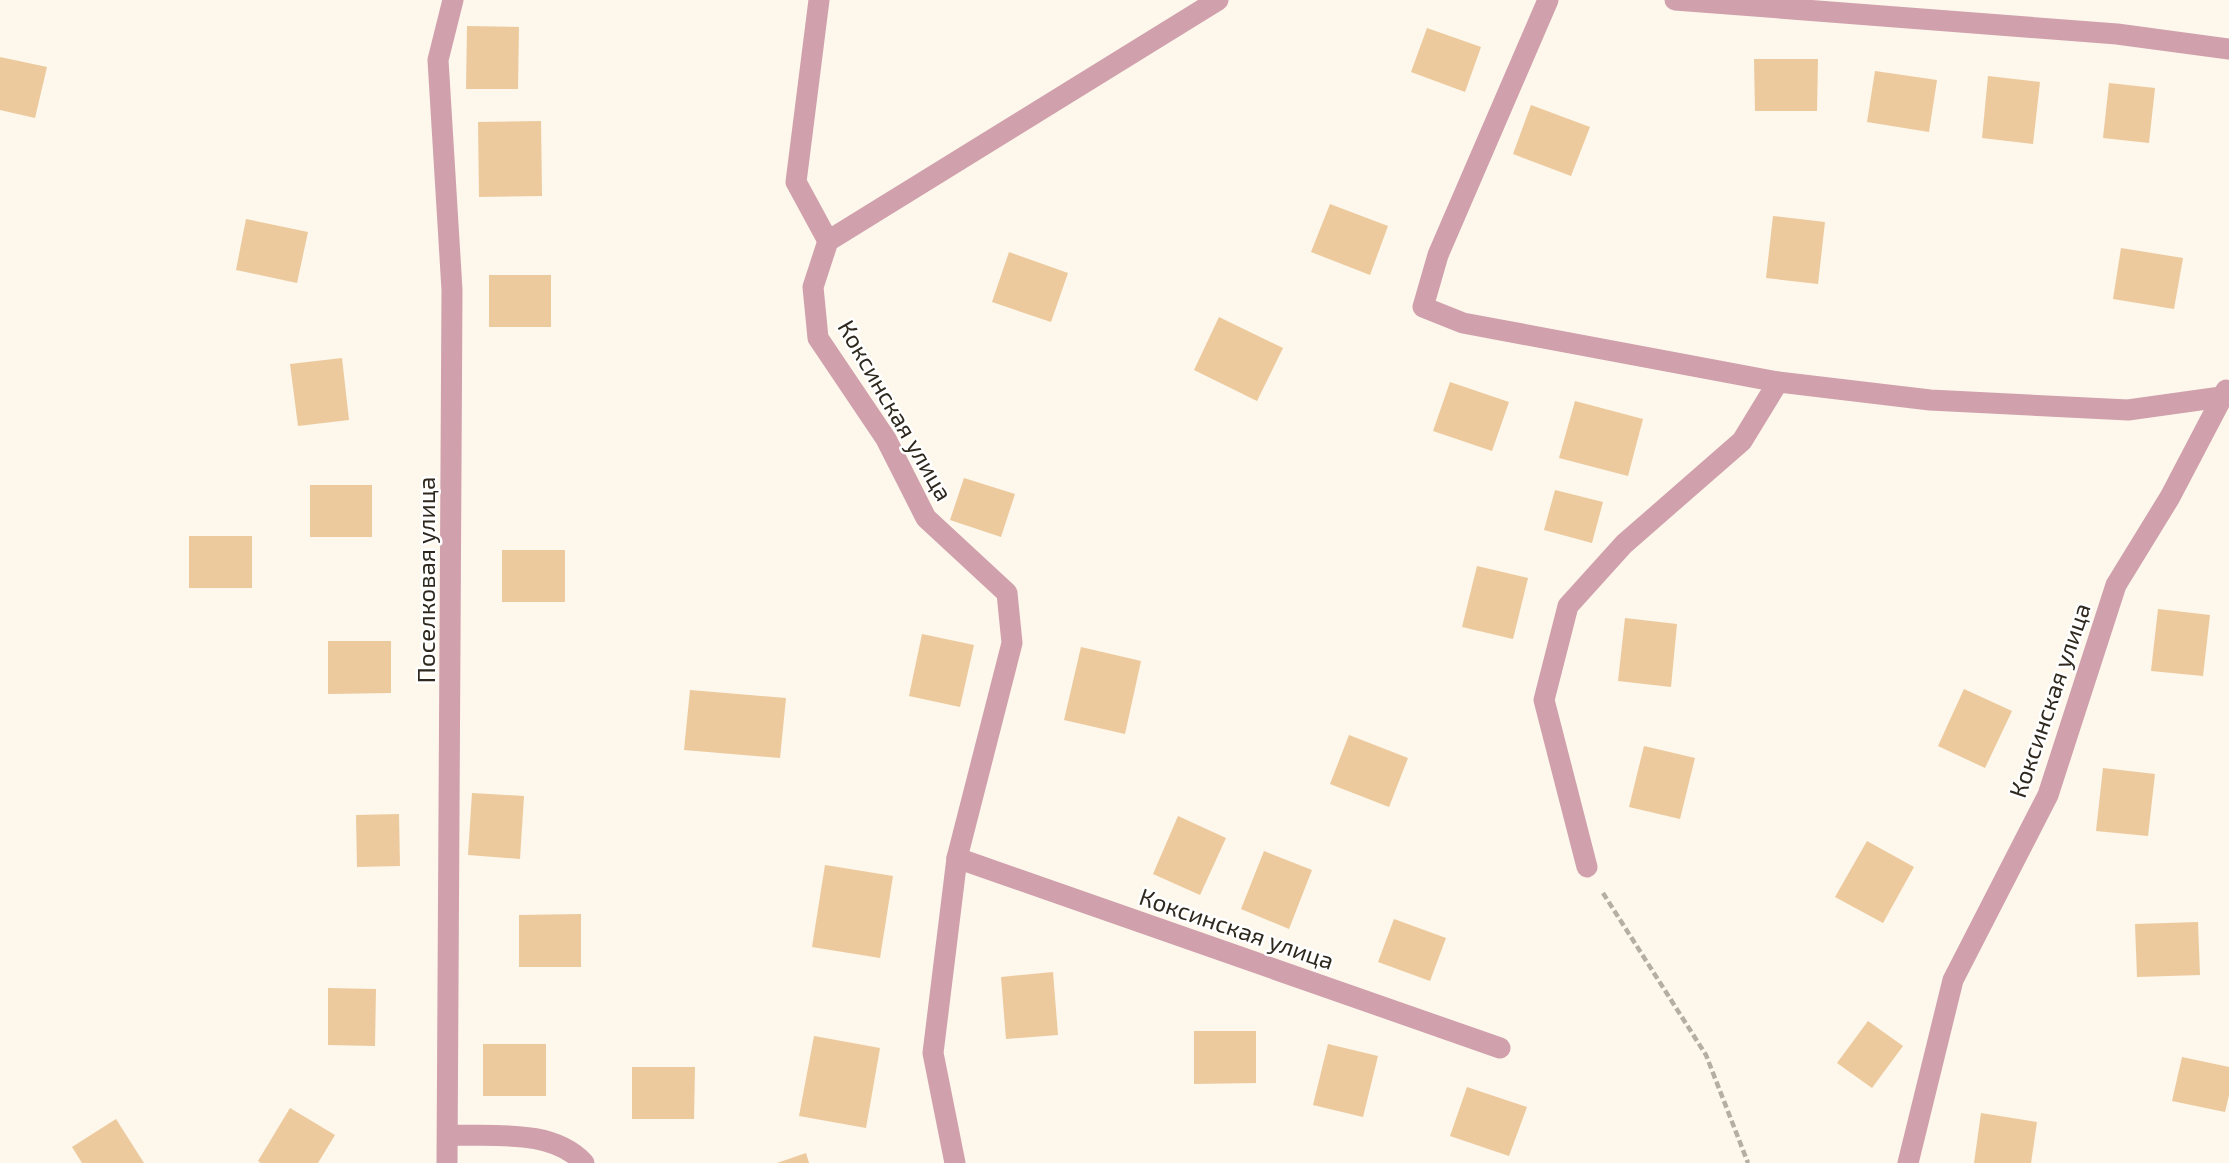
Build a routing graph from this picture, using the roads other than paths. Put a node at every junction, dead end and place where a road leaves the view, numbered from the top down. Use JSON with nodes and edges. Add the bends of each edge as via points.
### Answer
{"nodes":[{"id":1,"x":453,"y":0,"type":"edge"},
{"id":2,"x":819,"y":0,"type":"edge"},
{"id":3,"x":1218,"y":0,"type":"edge"},
{"id":4,"x":1548,"y":0,"type":"edge"},
{"id":5,"x":1675,"y":0,"type":"edge"},
{"id":6,"x":2229,"y":49,"type":"edge"},
{"id":7,"x":828,"y":241,"type":"junction"},
{"id":8,"x":1778,"y":382,"type":"junction"},
{"id":9,"x":2225,"y":391,"type":"edge"},
{"id":10,"x":957,"y":858,"type":"junction"},
{"id":11,"x":1587,"y":867,"type":"road end"},
{"id":12,"x":1500,"y":1048,"type":"dead end"},
{"id":13,"x":449,"y":1135,"type":"junction"},
{"id":14,"x":447,"y":1163,"type":"edge"},
{"id":15,"x":584,"y":1163,"type":"edge"},
{"id":16,"x":954,"y":1163,"type":"edge"},
{"id":17,"x":1908,"y":1163,"type":"edge"}],
"edges":[{"from":1,"to":13,"type":"street","name":"Поселковая улица","via":[[438,60],[452,290]]},
{"from":2,"to":7,"type":"street","via":[[796,181]]},
{"from":3,"to":7,"type":"street"},
{"from":4,"to":8,"type":"street","via":[[1438,255],[1423,307],[1463,323]]},
{"from":5,"to":6,"type":"street","via":[[2117,34]]},
{"from":7,"to":10,"type":"street","name":"Коксинская улица","via":[[813,287],[818,338],[886,439],[926,517],[1007,593],[1012,643]]},
{"from":8,"to":9,"type":"street","via":[[1930,400],[2127,410]]},
{"from":8,"to":11,"type":"street","via":[[1742,441],[1624,544],[1568,606],[1544,700]]},
{"from":9,"to":17,"type":"street","name":"Коксинская улица","via":[[2170,498],[2116,585],[2048,794],[1953,980]]},
{"from":10,"to":12,"type":"street","name":"Коксинская улица"},
{"from":10,"to":16,"type":"street","name":"Коксинская улица","via":[[933,1053]]},
{"from":13,"to":14,"type":"street","name":"Поселковая улица"},
{"from":13,"to":15,"type":"street","via":[[538,1138],[575,1152]]}]}
